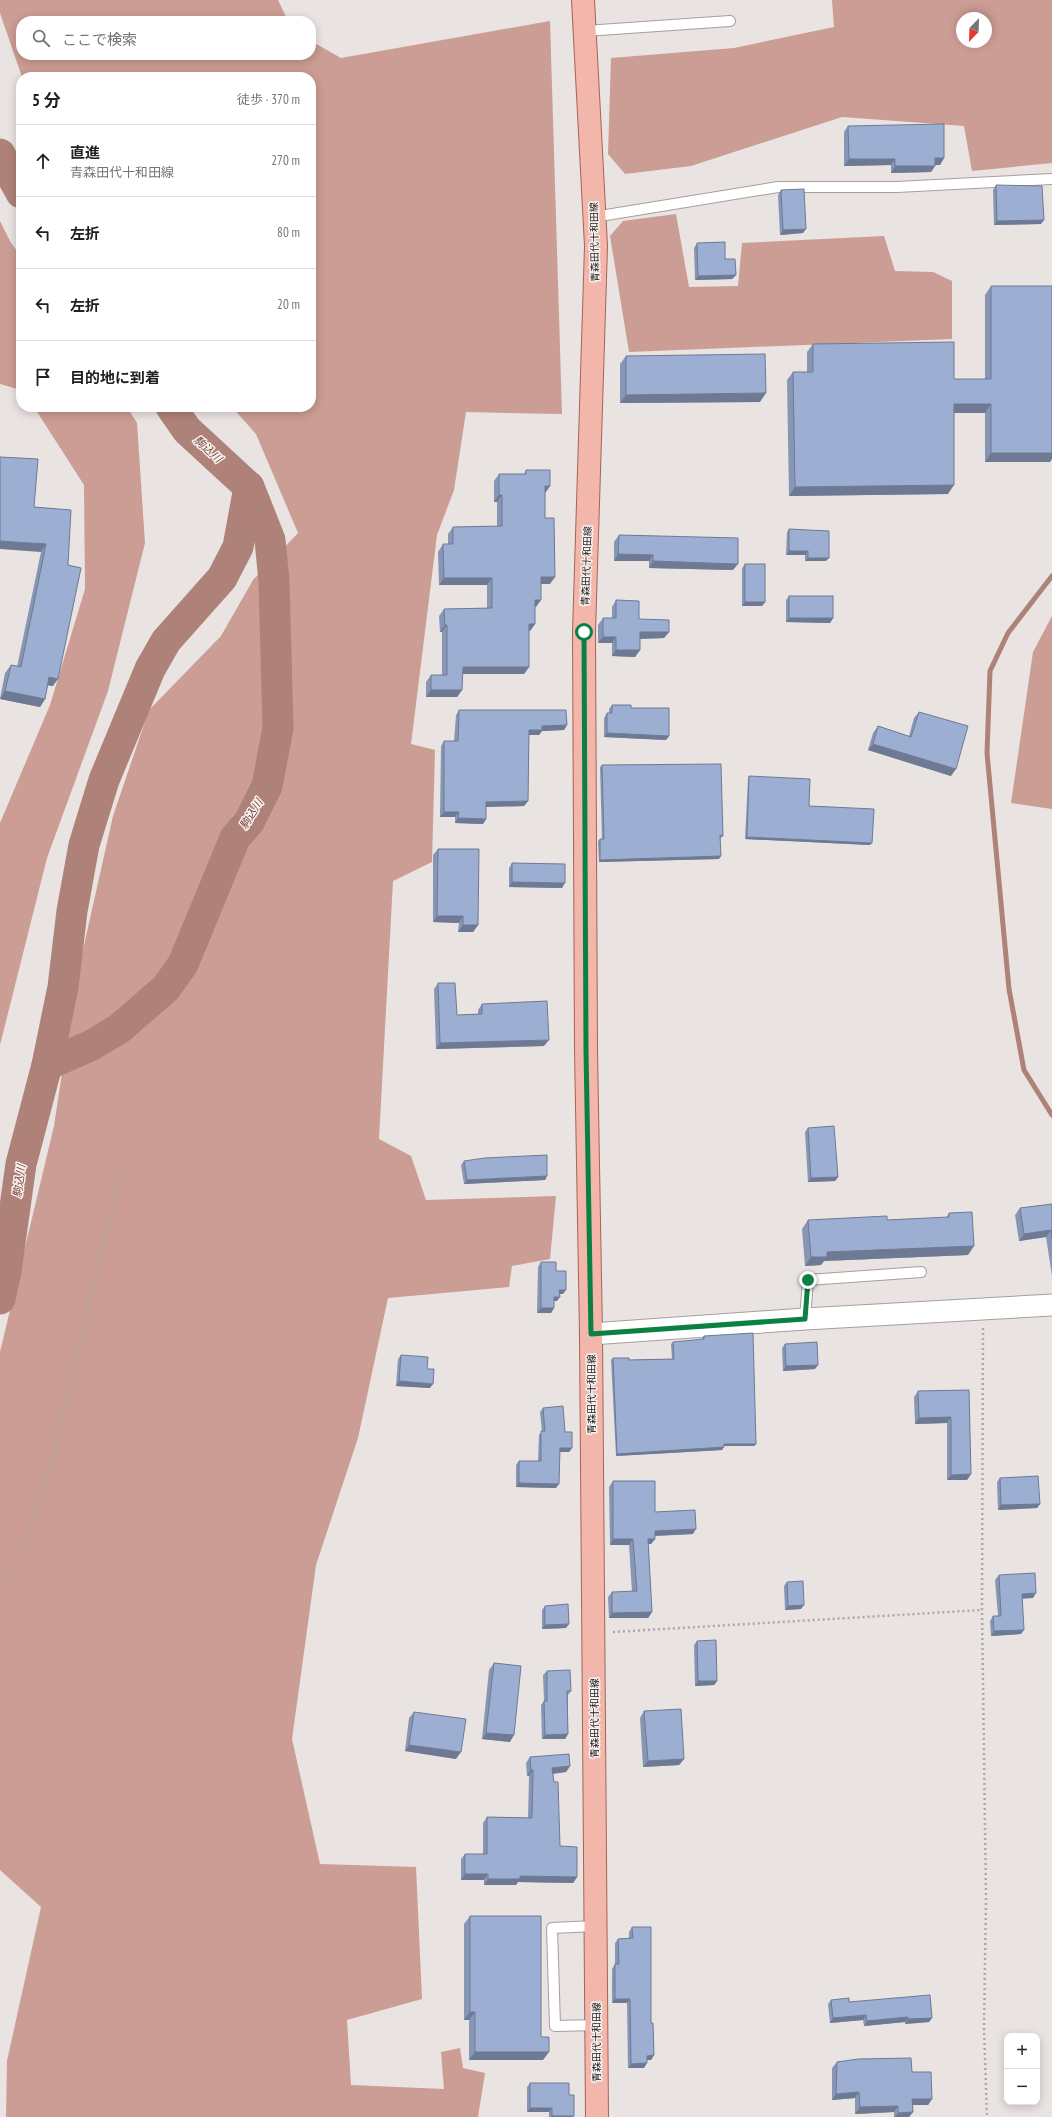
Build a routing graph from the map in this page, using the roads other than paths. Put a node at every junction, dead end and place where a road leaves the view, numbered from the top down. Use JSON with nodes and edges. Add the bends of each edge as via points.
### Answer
{"nodes":[{"id":1,"x":583,"y":0,"type":"edge"},
{"id":2,"x":730,"y":21,"type":"dead end"},
{"id":3,"x":585,"y":31,"type":"junction"},
{"id":4,"x":1052,"y":179,"type":"edge"},
{"id":5,"x":594,"y":217,"type":"junction"},
{"id":6,"x":921,"y":1272,"type":"dead end"},
{"id":7,"x":1052,"y":1305,"type":"edge"},
{"id":8,"x":805,"y":1319,"type":"junction"},
{"id":9,"x":591,"y":1334,"type":"junction"},
{"id":10,"x":595,"y":1926,"type":"junction"},
{"id":11,"x":596,"y":2025,"type":"junction"},
{"id":12,"x":597,"y":2117,"type":"edge"}],
"edges":[{"from":1,"to":3,"type":"main road","name":"青森田代十和田線"},
{"from":2,"to":3,"type":"lane"},
{"from":3,"to":5,"type":"main road","name":"青森田代十和田線"},
{"from":4,"to":5,"type":"lane","via":[[897,187],[778,187]]},
{"from":5,"to":9,"type":"main road","name":"青森田代十和田線","via":[[596,246],[584,632],[586,1050]]},
{"from":6,"to":8,"type":"lane","via":[[808,1280]]},
{"from":7,"to":8,"type":"street"},
{"from":8,"to":9,"type":"street"},
{"from":9,"to":10,"type":"main road","name":"青森田代十和田線"},
{"from":10,"to":11,"type":"main road","name":"青森田代十和田線"},
{"from":10,"to":11,"type":"lane","via":[[552,1928],[555,2026]]},
{"from":11,"to":12,"type":"main road","name":"青森田代十和田線"}]}
